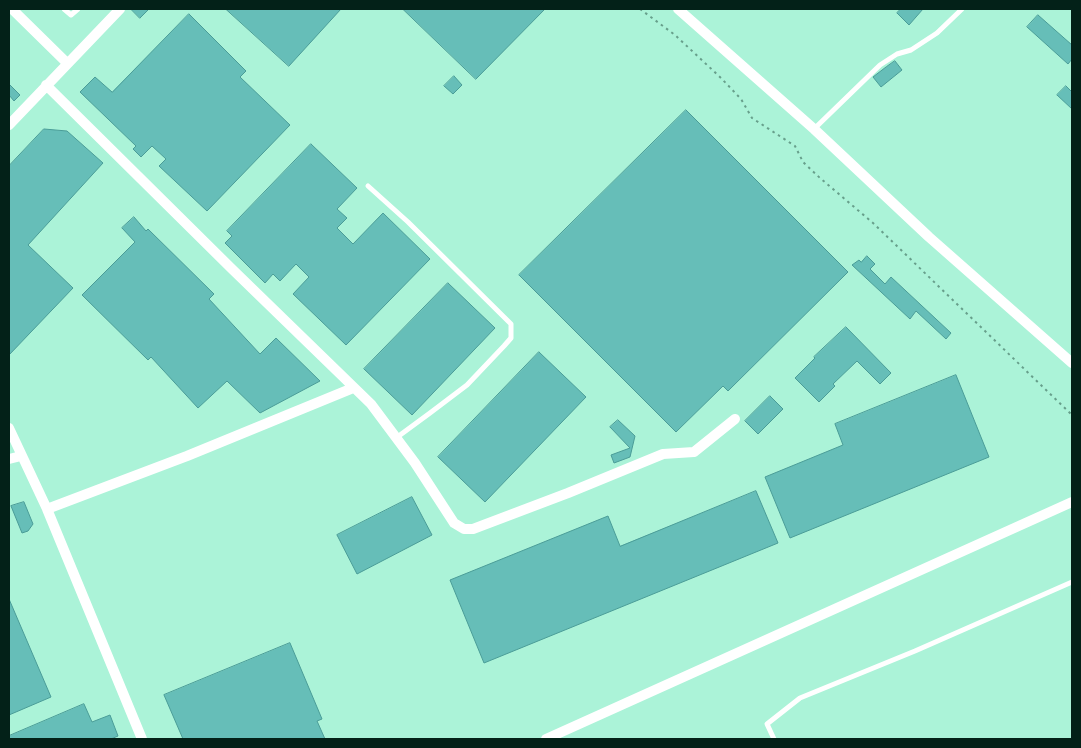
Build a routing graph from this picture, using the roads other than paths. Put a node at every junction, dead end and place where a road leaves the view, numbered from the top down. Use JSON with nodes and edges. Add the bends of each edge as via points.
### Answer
{"nodes":[{"id":1,"x":12,"y":9,"type":"edge"},
{"id":2,"x":64,"y":9,"type":"edge"},
{"id":3,"x":78,"y":9,"type":"edge"},
{"id":4,"x":120,"y":9,"type":"edge"},
{"id":5,"x":678,"y":9,"type":"edge"},
{"id":6,"x":962,"y":9,"type":"edge"},
{"id":7,"x":67,"y":63,"type":"junction"},
{"id":8,"x":46,"y":85,"type":"junction"},
{"id":9,"x":9,"y":125,"type":"edge"},
{"id":10,"x":814,"y":129,"type":"junction"},
{"id":11,"x":368,"y":186,"type":"dead end"},
{"id":12,"x":1072,"y":364,"type":"edge"},
{"id":13,"x":353,"y":388,"type":"junction"},
{"id":14,"x":735,"y":419,"type":"dead end"},
{"id":15,"x":9,"y":428,"type":"edge"},
{"id":16,"x":396,"y":438,"type":"junction"},
{"id":17,"x":21,"y":456,"type":"junction"},
{"id":18,"x":9,"y":459,"type":"edge"},
{"id":19,"x":1072,"y":502,"type":"edge"},
{"id":20,"x":47,"y":510,"type":"junction"},
{"id":21,"x":1072,"y":582,"type":"edge"},
{"id":22,"x":142,"y":739,"type":"edge"},
{"id":23,"x":546,"y":739,"type":"edge"},
{"id":24,"x":774,"y":739,"type":"edge"}],
"edges":[{"from":1,"to":7,"type":"street"},
{"from":2,"to":3,"type":"lane","via":[[71,15]]},
{"from":4,"to":7,"type":"street"},
{"from":5,"to":10,"type":"street"},
{"from":6,"to":10,"type":"lane","via":[[937,33],[880,65]]},
{"from":7,"to":8,"type":"street"},
{"from":8,"to":9,"type":"street"},
{"from":8,"to":13,"type":"street"},
{"from":10,"to":12,"type":"street"},
{"from":11,"to":16,"type":"lane","via":[[511,324],[511,338],[466,385]]},
{"from":13,"to":16,"type":"street","via":[[371,404]]},
{"from":13,"to":20,"type":"street"},
{"from":14,"to":16,"type":"street","via":[[694,452],[663,454],[473,529],[464,529],[454,523]]},
{"from":15,"to":17,"type":"street"},
{"from":17,"to":18,"type":"street"},
{"from":17,"to":20,"type":"street"},
{"from":19,"to":23,"type":"street"},
{"from":20,"to":22,"type":"street"},
{"from":21,"to":24,"type":"lane","via":[[800,698],[767,724]]}]}
